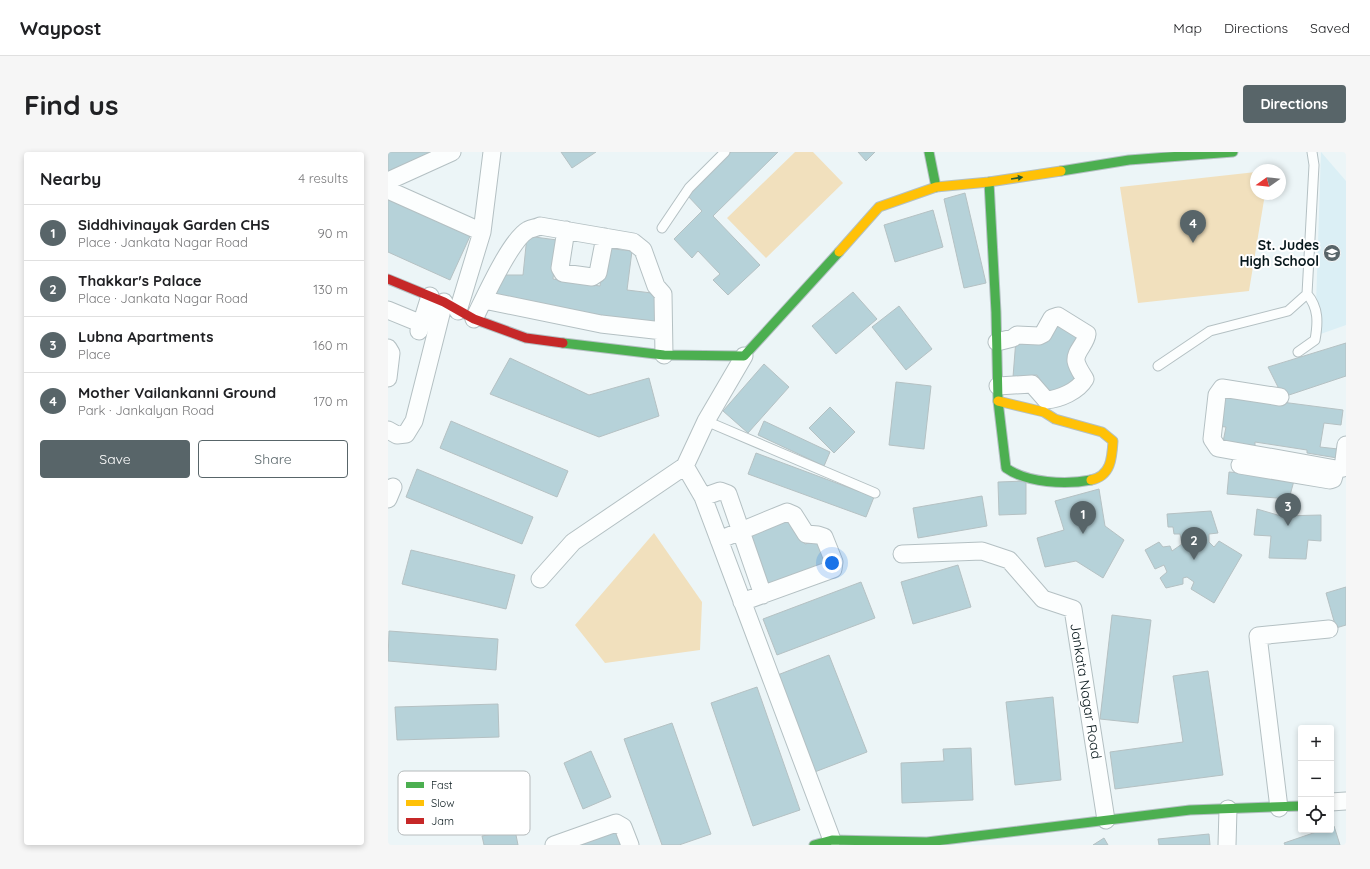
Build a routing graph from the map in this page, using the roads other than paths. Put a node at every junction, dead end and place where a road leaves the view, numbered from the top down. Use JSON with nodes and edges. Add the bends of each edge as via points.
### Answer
{"nodes":[{"id":1,"x":452,"y":152,"type":"edge"},
{"id":2,"x":492,"y":152,"type":"edge"},
{"id":3,"x":725,"y":152,"type":"edge"},
{"id":4,"x":929,"y":152,"type":"edge"},
{"id":5,"x":1233,"y":152,"type":"edge"},
{"id":6,"x":1312,"y":152,"type":"edge"},
{"id":7,"x":388,"y":181,"type":"edge"},
{"id":8,"x":989,"y":182,"type":"junction"},
{"id":9,"x":936,"y":186,"type":"junction"},
{"id":10,"x":388,"y":190,"type":"edge"},
{"id":11,"x":662,"y":228,"type":"dead end"},
{"id":12,"x":566,"y":230,"type":"junction"},
{"id":13,"x":482,"y":232,"type":"junction"},
{"id":14,"x":605,"y":237,"type":"junction"},
{"id":15,"x":388,"y":279,"type":"edge"},
{"id":16,"x":1307,"y":294,"type":"junction"},
{"id":17,"x":437,"y":299,"type":"junction"},
{"id":18,"x":484,"y":300,"type":"junction"},
{"id":19,"x":388,"y":310,"type":"edge"},
{"id":20,"x":458,"y":311,"type":"junction"},
{"id":21,"x":474,"y":319,"type":"junction"},
{"id":22,"x":663,"y":331,"type":"junction"},
{"id":23,"x":997,"y":342,"type":"junction"},
{"id":24,"x":388,"y":348,"type":"edge"},
{"id":25,"x":1298,"y":352,"type":"dead end"},
{"id":26,"x":664,"y":355,"type":"junction"},
{"id":27,"x":744,"y":356,"type":"junction"},
{"id":28,"x":1158,"y":366,"type":"dead end"},
{"id":29,"x":388,"y":378,"type":"edge"},
{"id":30,"x":998,"y":394,"type":"junction"},
{"id":31,"x":1280,"y":397,"type":"dead end"},
{"id":32,"x":706,"y":421,"type":"junction"},
{"id":33,"x":388,"y":430,"type":"edge"},
{"id":34,"x":1346,"y":445,"type":"edge"},
{"id":35,"x":1240,"y":465,"type":"dead end"},
{"id":36,"x":685,"y":466,"type":"junction"},
{"id":37,"x":1336,"y":469,"type":"junction"},
{"id":38,"x":875,"y":493,"type":"dead end"},
{"id":39,"x":703,"y":496,"type":"junction"},
{"id":40,"x":740,"y":531,"type":"junction"},
{"id":41,"x":719,"y":540,"type":"junction"},
{"id":42,"x":902,"y":554,"type":"dead end"},
{"id":43,"x":540,"y":579,"type":"dead end"},
{"id":44,"x":763,"y":595,"type":"junction"},
{"id":45,"x":742,"y":602,"type":"junction"},
{"id":46,"x":1329,"y":629,"type":"dead end"},
{"id":47,"x":1346,"y":801,"type":"edge"},
{"id":48,"x":1334,"y":802,"type":"edge"},
{"id":49,"x":1298,"y":806,"type":"edge"},
{"id":50,"x":1279,"y":808,"type":"junction"},
{"id":51,"x":1228,"y":809,"type":"junction"},
{"id":52,"x":1106,"y":820,"type":"junction"},
{"id":53,"x":832,"y":840,"type":"junction"},
{"id":54,"x":554,"y":845,"type":"edge"},
{"id":55,"x":630,"y":845,"type":"edge"},
{"id":56,"x":814,"y":845,"type":"edge"},
{"id":57,"x":1227,"y":845,"type":"edge"}],
"edges":[{"from":1,"to":7,"type":"street"},
{"from":2,"to":13,"type":"street"},
{"from":3,"to":11,"type":"lane","via":[[689,188]]},
{"from":4,"to":9,"type":"street"},
{"from":8,"to":5,"type":"street","one_way":true,"via":[[1129,160]]},
{"from":6,"to":16,"type":"lane","via":[[1314,165]]},
{"from":8,"to":9,"type":"street"},
{"from":8,"to":23,"type":"street"},
{"from":9,"to":27,"type":"street","via":[[879,207]]},
{"from":10,"to":13,"type":"street"},
{"from":12,"to":14,"type":"street"},
{"from":12,"to":14,"type":"street","via":[[560,268],[564,273],[592,276],[598,273]]},
{"from":12,"to":18,"type":"street","via":[[540,226],[528,230],[510,251]]},
{"from":13,"to":20,"type":"street"},
{"from":14,"to":22,"type":"street","via":[[633,242],[643,250],[656,286],[663,294]]},
{"from":15,"to":17,"type":"street"},
{"from":16,"to":25,"type":"lane","via":[[1315,303],[1318,322],[1315,340]]},
{"from":16,"to":28,"type":"lane","via":[[1288,311],[1210,331]]},
{"from":17,"to":19,"type":"street","via":[[420,327]]},
{"from":17,"to":20,"type":"street"},
{"from":17,"to":33,"type":"street","via":[[414,421],[406,434],[397,435]]},
{"from":18,"to":21,"type":"street"},
{"from":18,"to":22,"type":"street","via":[[601,324]]},
{"from":20,"to":21,"type":"street"},
{"from":21,"to":26,"type":"street","via":[[526,338]]},
{"from":22,"to":26,"type":"street"},
{"from":23,"to":30,"type":"street"},
{"from":23,"to":30,"type":"street","via":[[1016,336],[1043,334],[1052,318],[1058,316],[1087,334],[1076,356],[1076,362],[1085,379],[1081,386],[1056,400],[1046,400],[1032,384]]},
{"from":24,"to":29,"type":"street","via":[[391,353]]},
{"from":26,"to":27,"type":"street"},
{"from":27,"to":32,"type":"street"},
{"from":30,"to":30,"type":"street","via":[[1055,419],[1102,432],[1113,440],[1111,465],[1102,476],[1084,482],[1016,474],[1006,468]]},
{"from":31,"to":37,"type":"street","via":[[1222,388],[1216,395],[1212,440],[1218,448]]},
{"from":32,"to":36,"type":"street"},
{"from":32,"to":38,"type":"lane"},
{"from":34,"to":37,"type":"street","via":[[1343,468]]},
{"from":35,"to":37,"type":"street","via":[[1330,480],[1333,480]]},
{"from":36,"to":39,"type":"street"},
{"from":36,"to":43,"type":"street","via":[[573,542]]},
{"from":39,"to":40,"type":"street","via":[[720,491],[728,494]]},
{"from":39,"to":41,"type":"street"},
{"from":40,"to":41,"type":"street"},
{"from":40,"to":41,"type":"street"},
{"from":40,"to":44,"type":"street"},
{"from":40,"to":44,"type":"street","via":[[787,512],[794,515],[806,534],[824,537],[834,562],[833,569]]},
{"from":41,"to":45,"type":"street"},
{"from":42,"to":52,"type":"street","name":"Jankata Nagar Road","via":[[982,551],[1009,560],[1043,599],[1073,609]]},
{"from":44,"to":45,"type":"street"},
{"from":45,"to":53,"type":"street"},
{"from":46,"to":50,"type":"street","via":[[1258,636]]},
{"from":47,"to":48,"type":"street"},
{"from":49,"to":50,"type":"street"},
{"from":50,"to":51,"type":"street"},
{"from":51,"to":52,"type":"street","via":[[1190,810]]},
{"from":51,"to":57,"type":"street"},
{"from":52,"to":53,"type":"street","via":[[927,842]]},
{"from":53,"to":56,"type":"street"},
{"from":54,"to":55,"type":"street","via":[[616,823],[623,827]]}]}
